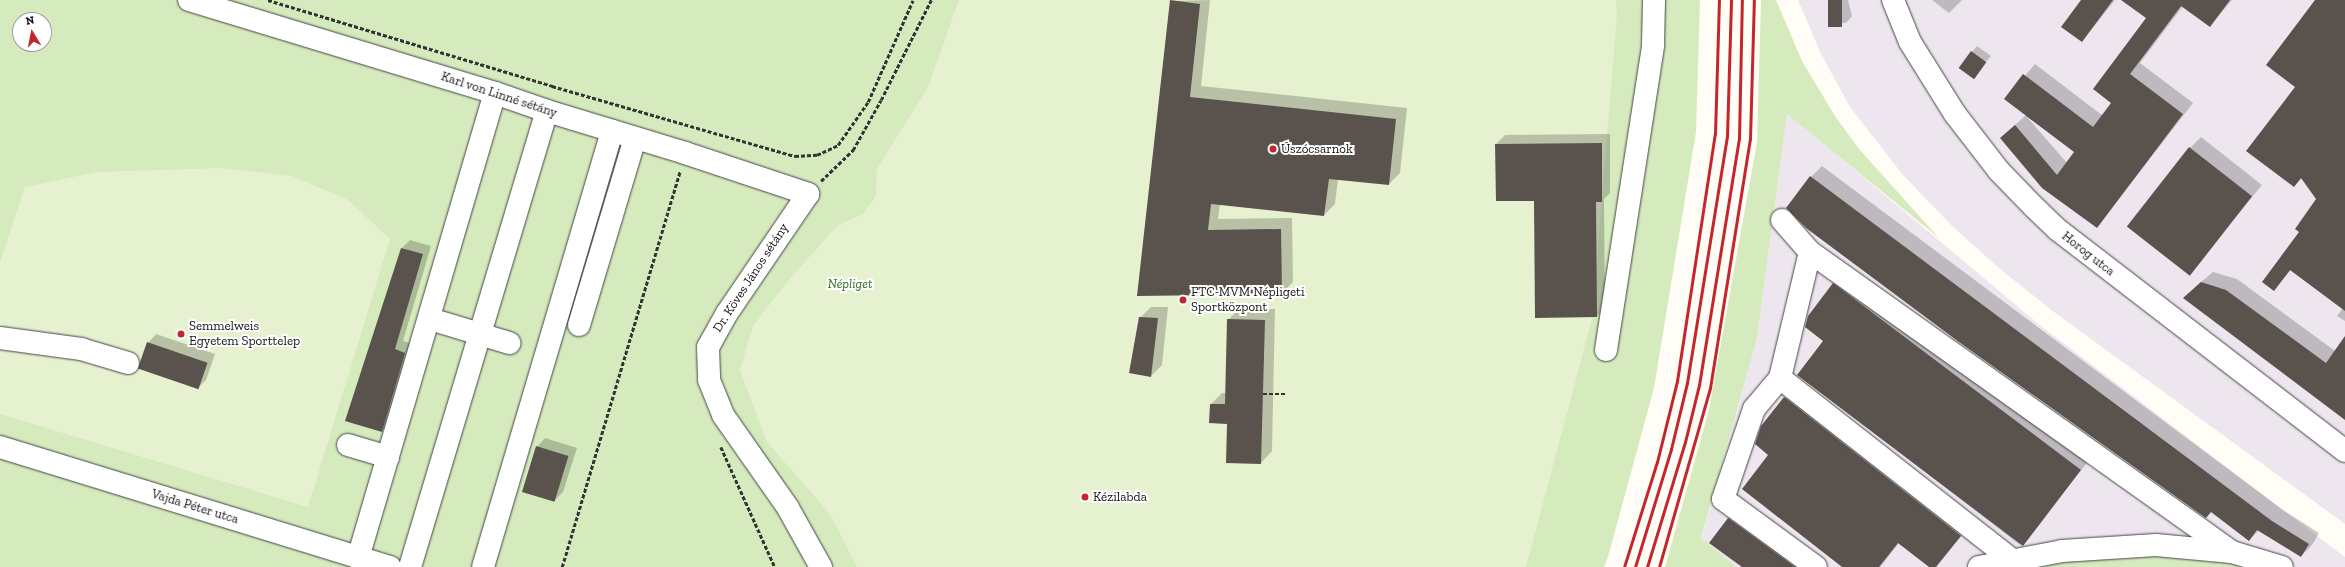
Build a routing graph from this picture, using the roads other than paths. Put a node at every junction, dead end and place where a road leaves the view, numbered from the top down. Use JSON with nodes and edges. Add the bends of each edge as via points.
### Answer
{"nodes":[{"id":1,"x":189,"y":0,"type":"edge"},
{"id":2,"x":1654,"y":0,"type":"edge"},
{"id":3,"x":1893,"y":0,"type":"edge"},
{"id":4,"x":495,"y":92,"type":"junction"},
{"id":5,"x":547,"y":112,"type":"junction"},
{"id":6,"x":612,"y":132,"type":"junction"},
{"id":7,"x":635,"y":138,"type":"junction"},
{"id":8,"x":808,"y":194,"type":"joint"},
{"id":9,"x":1782,"y":220,"type":"dead end"},
{"id":10,"x":1810,"y":252,"type":"junction"},
{"id":11,"x":566,"y":288,"type":"junction"},
{"id":12,"x":588,"y":295,"type":"junction"},
{"id":13,"x":430,"y":319,"type":"junction"},
{"id":14,"x":579,"y":325,"type":"dead end"},
{"id":15,"x":479,"y":334,"type":"junction"},
{"id":16,"x":0,"y":338,"type":"edge"},
{"id":17,"x":509,"y":343,"type":"dead end"},
{"id":18,"x":1606,"y":350,"type":"dead end"},
{"id":19,"x":128,"y":363,"type":"dead end"},
{"id":20,"x":1780,"y":378,"type":"junction"},
{"id":21,"x":348,"y":445,"type":"dead end"},
{"id":22,"x":0,"y":447,"type":"edge"},
{"id":23,"x":2345,"y":451,"type":"edge"},
{"id":24,"x":388,"y":457,"type":"junction"},
{"id":25,"x":2232,"y":552,"type":"junction"},
{"id":26,"x":358,"y":558,"type":"junction"},
{"id":27,"x":2012,"y":560,"type":"junction"},
{"id":28,"x":390,"y":567,"type":"edge"},
{"id":29,"x":410,"y":567,"type":"edge"},
{"id":30,"x":482,"y":567,"type":"edge"},
{"id":31,"x":821,"y":567,"type":"edge"},
{"id":32,"x":1816,"y":567,"type":"edge"},
{"id":33,"x":1979,"y":567,"type":"edge"},
{"id":34,"x":2282,"y":567,"type":"edge"}],
"edges":[{"from":1,"to":4,"type":"street","name":"Karl von Linné sétány"},
{"from":2,"to":18,"type":"street","via":[[1653,45]]},
{"from":3,"to":23,"type":"street","name":"Horog utca","via":[[1910,42],[1954,114],[1999,171],[2034,207],[2058,230]]},
{"from":4,"to":5,"type":"street","name":"Karl von Linné sétány"},
{"from":4,"to":13,"type":"street"},
{"from":5,"to":6,"type":"street","name":"Karl von Linné sétány"},
{"from":5,"to":15,"type":"street"},
{"from":6,"to":7,"type":"street","name":"Karl von Linné sétány"},
{"from":6,"to":11,"type":"street"},
{"from":7,"to":8,"type":"street","name":"Karl von Linné sétány"},
{"from":7,"to":12,"type":"street"},
{"from":8,"to":31,"type":"street","name":"Dr. Köves János sétány","via":[[745,286],[708,347],[709,380],[723,415],[788,508]]},
{"from":9,"to":10,"type":"street"},
{"from":10,"to":20,"type":"street"},
{"from":10,"to":25,"type":"street"},
{"from":11,"to":12,"type":"street"},
{"from":11,"to":30,"type":"street"},
{"from":12,"to":14,"type":"street"},
{"from":13,"to":15,"type":"street"},
{"from":13,"to":24,"type":"street"},
{"from":15,"to":17,"type":"street"},
{"from":15,"to":29,"type":"street"},
{"from":16,"to":19,"type":"street","via":[[81,350]]},
{"from":20,"to":27,"type":"street"},
{"from":20,"to":32,"type":"street","via":[[1754,409],[1723,499]]},
{"from":21,"to":24,"type":"street"},
{"from":22,"to":26,"type":"street","name":"Vajda Péter utca"},
{"from":24,"to":26,"type":"street"},
{"from":25,"to":27,"type":"street","via":[[2156,545],[2062,551]]},
{"from":25,"to":34,"type":"street"},
{"from":26,"to":28,"type":"street","name":"Vajda Péter utca"},
{"from":27,"to":33,"type":"street"}]}
